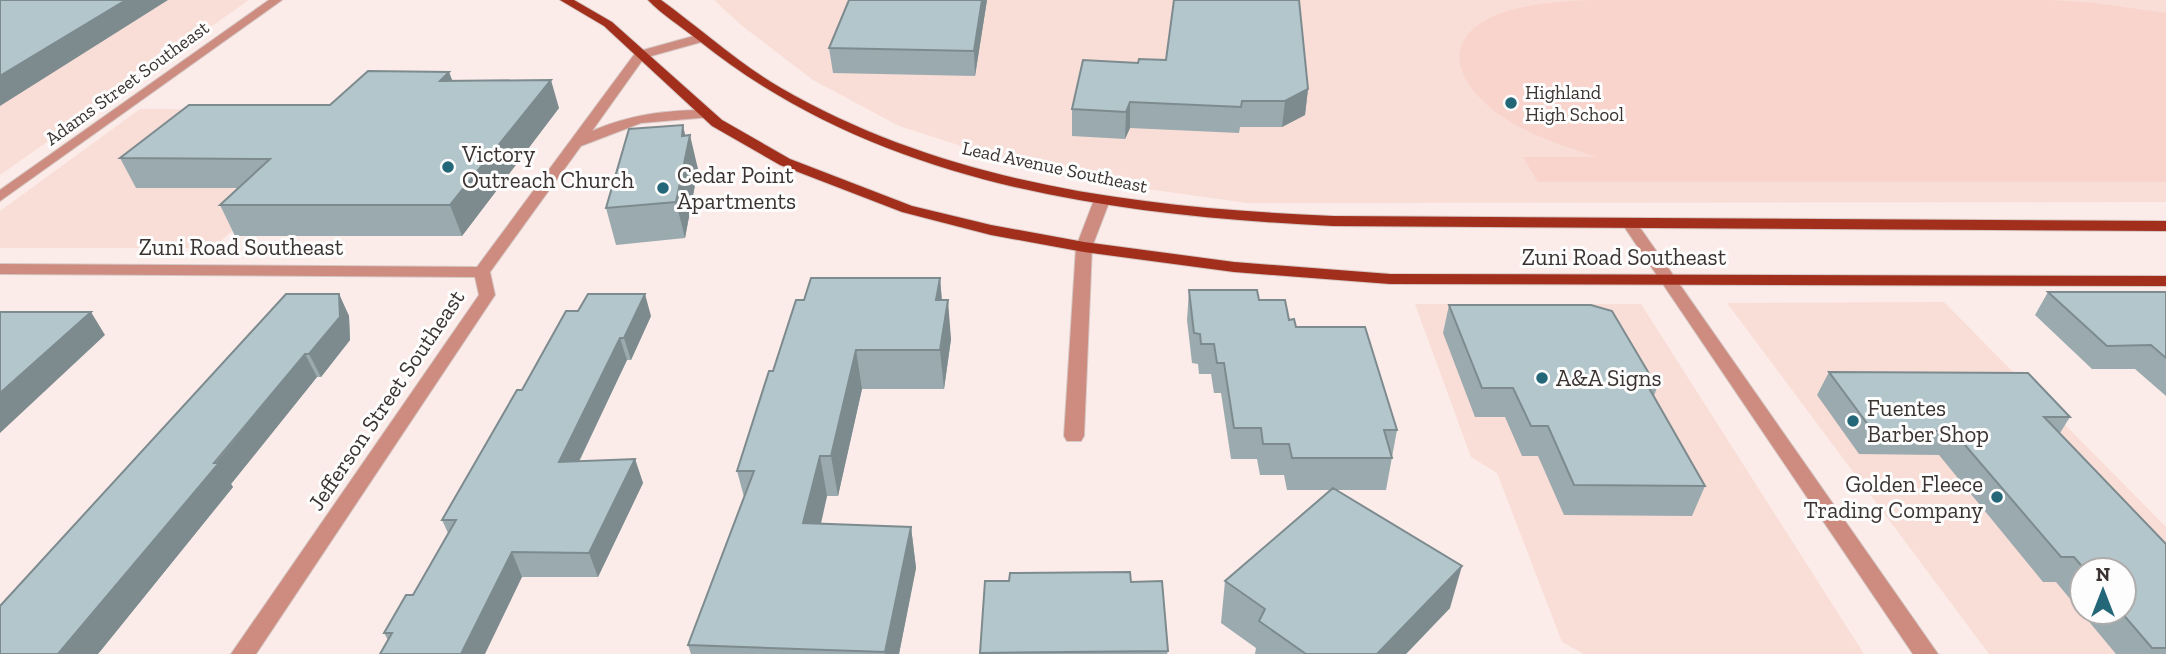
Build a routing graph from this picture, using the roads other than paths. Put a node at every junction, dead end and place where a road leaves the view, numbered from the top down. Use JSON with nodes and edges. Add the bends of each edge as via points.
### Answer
{"nodes":[{"id":1,"x":276,"y":0,"type":"edge"},
{"id":2,"x":566,"y":0,"type":"edge"},
{"id":3,"x":654,"y":0,"type":"edge"},
{"id":4,"x":701,"y":38,"type":"junction"},
{"id":5,"x":640,"y":55,"type":"junction"},
{"id":6,"x":706,"y":114,"type":"junction"},
{"id":7,"x":574,"y":146,"type":"junction"},
{"id":8,"x":0,"y":197,"type":"edge"},
{"id":9,"x":1102,"y":200,"type":"junction"},
{"id":10,"x":1200,"y":213,"type":"joint"},
{"id":11,"x":1631,"y":225,"type":"junction"},
{"id":12,"x":2166,"y":226,"type":"edge"},
{"id":13,"x":1084,"y":247,"type":"junction"},
{"id":14,"x":0,"y":269,"type":"edge"},
{"id":15,"x":482,"y":272,"type":"junction"},
{"id":16,"x":1670,"y":281,"type":"junction"},
{"id":17,"x":2166,"y":281,"type":"edge"},
{"id":18,"x":1074,"y":436,"type":"dead end"},
{"id":19,"x":243,"y":654,"type":"edge"},
{"id":20,"x":1926,"y":654,"type":"edge"}],
"edges":[{"from":1,"to":8,"type":"street","name":"Adams Street Southeast"},
{"from":2,"to":5,"type":"main road","via":[[608,24]]},
{"from":3,"to":4,"type":"main road","name":"Lead Avenue Southeast"},
{"from":4,"to":5,"type":"street"},
{"from":4,"to":9,"type":"main road","name":"Lead Avenue Southeast","via":[[777,91],[843,126],[937,161]]},
{"from":5,"to":6,"type":"main road"},
{"from":5,"to":7,"type":"street","name":"Jefferson Street Southeast"},
{"from":6,"to":7,"type":"street","via":[[644,116],[612,125]]},
{"from":6,"to":13,"type":"main road","via":[[785,162],[907,209]]},
{"from":7,"to":15,"type":"street","name":"Jefferson Street Southeast"},
{"from":9,"to":10,"type":"main road","name":"Lead Avenue Southeast"},
{"from":9,"to":13,"type":"street"},
{"from":10,"to":11,"type":"main road","name":"Zuni Road Southeast","via":[[1334,221]]},
{"from":11,"to":12,"type":"main road","name":"Zuni Road Southeast"},
{"from":11,"to":16,"type":"street"},
{"from":13,"to":16,"type":"main road","name":"Zuni Road Southeast","via":[[1234,267],[1390,279]]},
{"from":13,"to":18,"type":"street"},
{"from":14,"to":15,"type":"street","name":"Zuni Road Southeast"},
{"from":15,"to":19,"type":"street","name":"Jefferson Street Southeast","via":[[487,295]]},
{"from":16,"to":17,"type":"main road","name":"Zuni Road Southeast"},
{"from":16,"to":20,"type":"street"}]}
